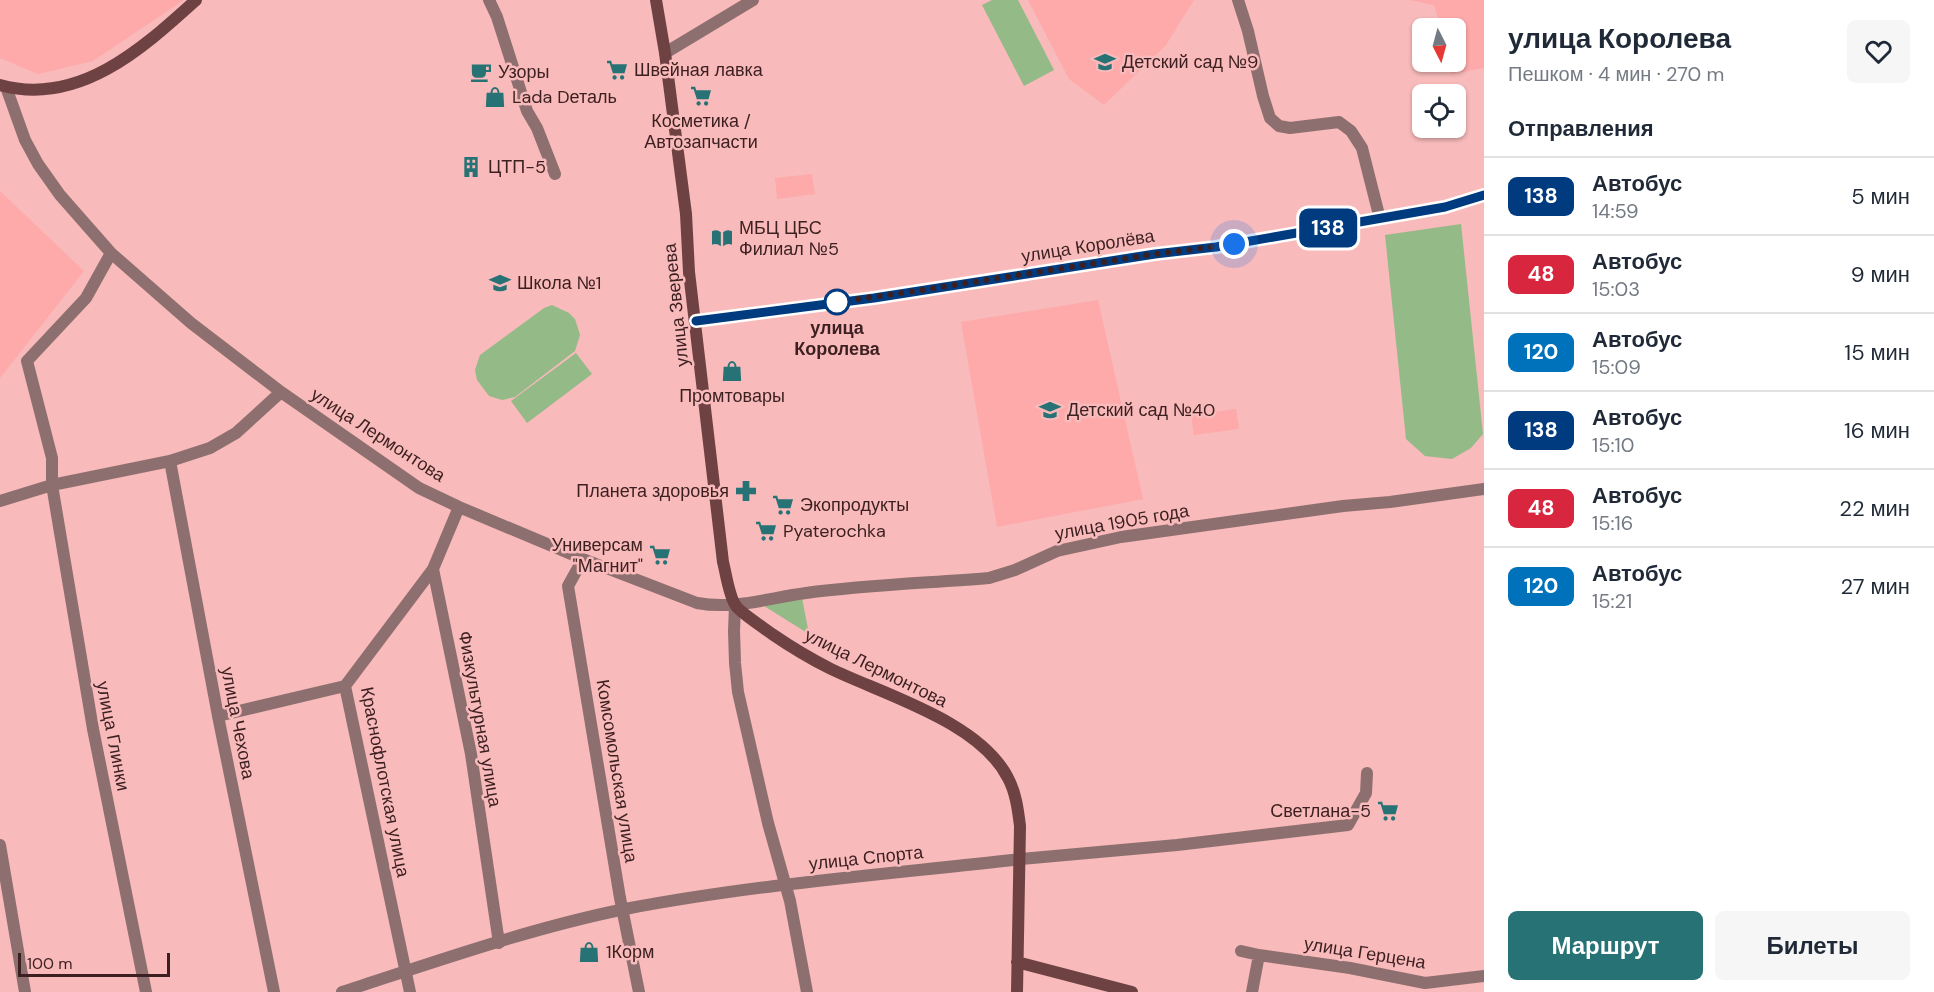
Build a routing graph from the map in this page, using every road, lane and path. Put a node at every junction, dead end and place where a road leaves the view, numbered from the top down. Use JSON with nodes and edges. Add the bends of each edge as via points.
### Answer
{"nodes":[{"id":1,"x":196,"y":0,"type":"edge"},
{"id":2,"x":489,"y":0,"type":"edge"},
{"id":3,"x":656,"y":0,"type":"edge"},
{"id":4,"x":753,"y":0,"type":"edge"},
{"id":5,"x":1238,"y":0,"type":"edge"},
{"id":6,"x":665,"y":53,"type":"junction"},
{"id":7,"x":3,"y":86,"type":"edge"},
{"id":8,"x":555,"y":174,"type":"dead end"},
{"id":9,"x":1484,"y":195,"type":"edge"},
{"id":10,"x":1380,"y":219,"type":"junction"},
{"id":11,"x":111,"y":253,"type":"junction"},
{"id":12,"x":696,"y":321,"type":"junction"},
{"id":13,"x":281,"y":392,"type":"junction"},
{"id":14,"x":170,"y":461,"type":"junction"},
{"id":15,"x":52,"y":485,"type":"junction"},
{"id":16,"x":1484,"y":489,"type":"edge"},
{"id":17,"x":0,"y":501,"type":"edge"},
{"id":18,"x":459,"y":507,"type":"junction"},
{"id":19,"x":583,"y":559,"type":"junction"},
{"id":20,"x":433,"y":569,"type":"junction"},
{"id":21,"x":735,"y":606,"type":"junction"},
{"id":22,"x":345,"y":686,"type":"junction"},
{"id":23,"x":218,"y":716,"type":"junction"},
{"id":24,"x":1367,"y":773,"type":"dead end"},
{"id":25,"x":0,"y":845,"type":"edge"},
{"id":26,"x":1021,"y":859,"type":"junction"},
{"id":27,"x":785,"y":885,"type":"junction"},
{"id":28,"x":623,"y":910,"type":"junction"},
{"id":29,"x":499,"y":943,"type":"junction"},
{"id":30,"x":1241,"y":951,"type":"dead end"},
{"id":31,"x":1259,"y":956,"type":"junction"},
{"id":32,"x":1017,"y":962,"type":"junction"},
{"id":33,"x":405,"y":972,"type":"junction"},
{"id":34,"x":1484,"y":976,"type":"edge"},
{"id":35,"x":1425,"y":987,"type":"edge"},
{"id":36,"x":25,"y":992,"type":"edge"},
{"id":37,"x":146,"y":992,"type":"edge"},
{"id":38,"x":274,"y":992,"type":"edge"},
{"id":39,"x":342,"y":992,"type":"edge"},
{"id":40,"x":410,"y":992,"type":"edge"},
{"id":41,"x":639,"y":992,"type":"edge"},
{"id":42,"x":807,"y":992,"type":"edge"},
{"id":43,"x":1017,"y":992,"type":"edge"},
{"id":44,"x":1132,"y":992,"type":"edge"},
{"id":45,"x":1252,"y":992,"type":"edge"}],
"edges":[{"from":1,"to":7,"type":"main road","via":[[154,38],[107,70],[54,88],[27,91]]},
{"from":2,"to":8,"type":"street","via":[[527,111]]},
{"from":3,"to":6,"type":"main road","name":"улица Зверева"},
{"from":4,"to":6,"type":"street"},
{"from":5,"to":10,"type":"street","via":[[1270,118],[1279,126],[1290,128],[1339,122],[1351,131],[1362,148]]},
{"from":6,"to":12,"type":"main road","name":"улица Зверева"},
{"from":7,"to":11,"type":"street","name":"улица Лермонтова","via":[[38,165]]},
{"from":9,"to":10,"type":"main road","name":"улица Королёва"},
{"from":10,"to":12,"type":"main road","name":"улица Королёва","via":[[1216,247]]},
{"from":11,"to":13,"type":"street","name":"улица Лермонтова","via":[[191,323]]},
{"from":11,"to":15,"type":"street","name":"улица Глинки","via":[[86,298],[27,362],[52,458]]},
{"from":12,"to":21,"type":"main road","name":"улица Зверева","via":[[723,562]]},
{"from":13,"to":14,"type":"street","via":[[236,433],[210,448]]},
{"from":13,"to":18,"type":"street","name":"улица Лермонтова","via":[[419,488]]},
{"from":14,"to":15,"type":"street"},
{"from":14,"to":23,"type":"street","name":"улица Чехова"},
{"from":15,"to":17,"type":"street"},
{"from":15,"to":37,"type":"street","name":"улица Глинки","via":[[93,729]]},
{"from":16,"to":21,"type":"street","name":"улица 1905 года","via":[[1121,537],[1057,551],[989,578],[807,593]]},
{"from":18,"to":19,"type":"street","name":"улица Лермонтова"},
{"from":18,"to":20,"type":"street"},
{"from":19,"to":21,"type":"street","name":"улица Лермонтова","via":[[697,603]]},
{"from":19,"to":28,"type":"street","name":"Комсомольская улица","via":[[568,586]]},
{"from":20,"to":22,"type":"street","name":"Краснофлотская улица"},
{"from":20,"to":29,"type":"street","name":"Физкультурная улица","via":[[471,754]]},
{"from":21,"to":26,"type":"main road","name":"улица Лермонтова","via":[[792,648],[945,720],[994,757],[1008,776],[1018,806]]},
{"from":21,"to":27,"type":"street","via":[[738,692]]},
{"from":22,"to":23,"type":"street"},
{"from":22,"to":33,"type":"street","name":"Краснофлотская улица"},
{"from":23,"to":38,"type":"street","name":"улица Чехова"},
{"from":24,"to":26,"type":"street","name":"улица Спорта","via":[[1366,793],[1348,825]]},
{"from":25,"to":36,"type":"street"},
{"from":26,"to":27,"type":"street","name":"улица Спорта"},
{"from":26,"to":32,"type":"main road","name":"улица Лермонтова"},
{"from":27,"to":28,"type":"street","name":"улица Спорта"},
{"from":27,"to":42,"type":"street"},
{"from":28,"to":29,"type":"street","name":"улица Спорта"},
{"from":28,"to":41,"type":"street","name":"Комсомольская улица"},
{"from":29,"to":33,"type":"street","name":"улица Спорта"},
{"from":30,"to":31,"type":"street","name":"улица Герцена"},
{"from":31,"to":35,"type":"street","name":"улица Герцена","via":[[1350,968]]},
{"from":31,"to":45,"type":"street"},
{"from":32,"to":43,"type":"main road","name":"улица Лермонтова"},
{"from":32,"to":44,"type":"main road"},
{"from":33,"to":39,"type":"street","name":"улица Спорта"},
{"from":33,"to":40,"type":"street","name":"Краснофлотская улица"},
{"from":34,"to":35,"type":"street","name":"улица Герцена"}]}
